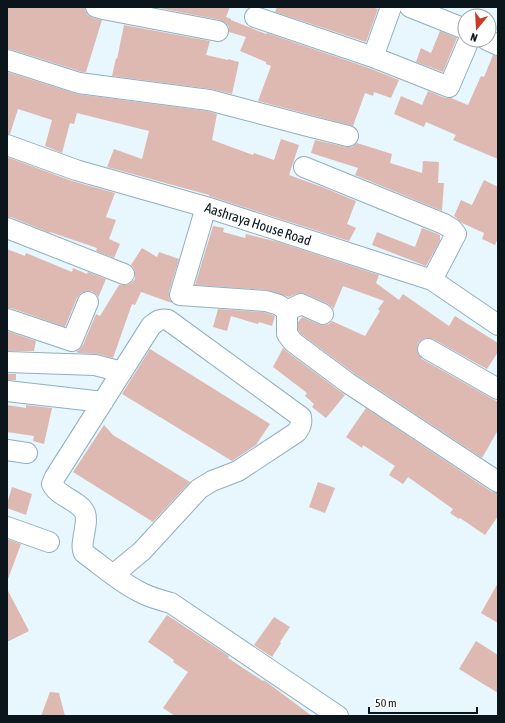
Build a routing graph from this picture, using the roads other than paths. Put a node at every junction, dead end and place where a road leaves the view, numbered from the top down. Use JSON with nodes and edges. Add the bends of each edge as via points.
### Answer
{"nodes":[{"id":1,"x":96,"y":7,"type":"edge"},
{"id":2,"x":392,"y":7,"type":"edge"},
{"id":3,"x":410,"y":7,"type":"edge"},
{"id":4,"x":444,"y":13,"type":"edge"},
{"id":5,"x":255,"y":17,"type":"dead end"},
{"id":6,"x":457,"y":23,"type":"edge"},
{"id":7,"x":218,"y":31,"type":"dead end"},
{"id":8,"x":466,"y":48,"type":"edge"},
{"id":9,"x":373,"y":57,"type":"junction"},
{"id":10,"x":7,"y":60,"type":"edge"},
{"id":11,"x":348,"y":136,"type":"dead end"},
{"id":12,"x":7,"y":145,"type":"edge"},
{"id":13,"x":304,"y":167,"type":"dead end"},
{"id":14,"x":206,"y":207,"type":"junction"},
{"id":15,"x":7,"y":228,"type":"edge"},
{"id":16,"x":124,"y":274,"type":"dead end"},
{"id":17,"x":432,"y":280,"type":"junction"},
{"id":18,"x":88,"y":302,"type":"dead end"},
{"id":19,"x":287,"y":311,"type":"junction"},
{"id":20,"x":323,"y":314,"type":"dead end"},
{"id":21,"x":7,"y":319,"type":"edge"},
{"id":22,"x":498,"y":325,"type":"edge"},
{"id":23,"x":428,"y":349,"type":"dead end"},
{"id":24,"x":7,"y":362,"type":"edge"},
{"id":25,"x":122,"y":372,"type":"junction"},
{"id":26,"x":498,"y":389,"type":"edge"},
{"id":27,"x":7,"y":391,"type":"edge"},
{"id":28,"x":102,"y":402,"type":"junction"},
{"id":29,"x":7,"y":450,"type":"edge"},
{"id":30,"x":27,"y":453,"type":"dead end"},
{"id":31,"x":498,"y":482,"type":"edge"},
{"id":32,"x":7,"y":527,"type":"edge"},
{"id":33,"x":48,"y":542,"type":"dead end"},
{"id":34,"x":113,"y":575,"type":"junction"},
{"id":35,"x":338,"y":716,"type":"edge"}],
"edges":[{"from":1,"to":7,"type":"street"},
{"from":2,"to":9,"type":"street"},
{"from":3,"to":4,"type":"street"},
{"from":4,"to":6,"type":"street"},
{"from":5,"to":9,"type":"street"},
{"from":8,"to":9,"type":"street","via":[[449,87]]},
{"from":10,"to":11,"type":"street","via":[[79,83],[209,100]]},
{"from":12,"to":14,"type":"street","name":"Aashraya House Road","via":[[76,170]]},
{"from":13,"to":17,"type":"street","via":[[452,229],[456,234]]},
{"from":14,"to":17,"type":"street","name":"Aashraya House Road"},
{"from":14,"to":19,"type":"street","via":[[180,294],[266,301]]},
{"from":15,"to":16,"type":"street"},
{"from":17,"to":22,"type":"street","name":"Aashraya House Road"},
{"from":18,"to":21,"type":"street","via":[[72,341]]},
{"from":19,"to":20,"type":"street","via":[[301,304]]},
{"from":19,"to":31,"type":"street","via":[[288,334],[293,342],[348,383]]},
{"from":23,"to":26,"type":"street"},
{"from":24,"to":25,"type":"street","via":[[95,365]]},
{"from":25,"to":28,"type":"street"},
{"from":25,"to":34,"type":"street","via":[[151,326],[157,320],[168,320],[301,417],[302,423],[297,432],[238,471],[199,489],[142,550]]},
{"from":27,"to":28,"type":"street"},
{"from":28,"to":34,"type":"street","via":[[52,484],[56,490],[83,509],[86,515],[83,552]]},
{"from":29,"to":30,"type":"street"},
{"from":32,"to":33,"type":"street"},
{"from":34,"to":35,"type":"street","via":[[143,594],[171,603]]}]}
